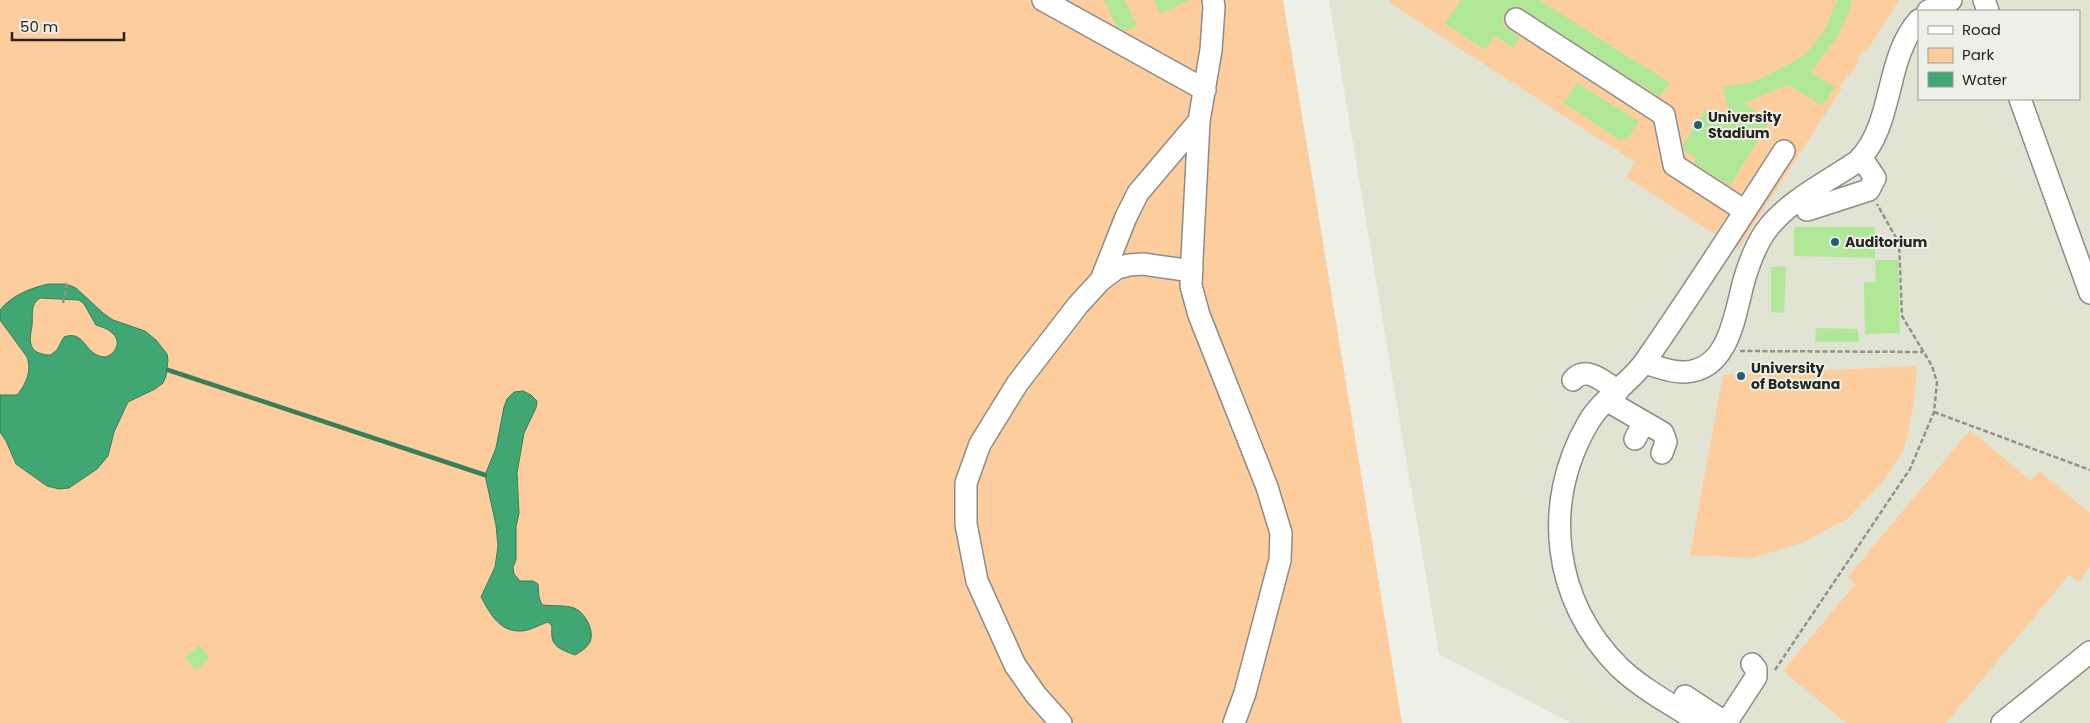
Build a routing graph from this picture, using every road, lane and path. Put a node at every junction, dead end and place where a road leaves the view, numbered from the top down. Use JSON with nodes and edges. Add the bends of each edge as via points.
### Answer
{"nodes":[{"id":1,"x":1043,"y":0,"type":"edge"},
{"id":2,"x":1213,"y":0,"type":"edge"},
{"id":3,"x":1951,"y":0,"type":"edge"},
{"id":4,"x":1930,"y":10,"type":"edge"},
{"id":5,"x":1516,"y":19,"type":"dead end"},
{"id":6,"x":1918,"y":21,"type":"edge"},
{"id":7,"x":1205,"y":90,"type":"junction"},
{"id":8,"x":2020,"y":100,"type":"edge"},
{"id":9,"x":1199,"y":122,"type":"junction"},
{"id":10,"x":1784,"y":151,"type":"dead end"},
{"id":11,"x":1862,"y":157,"type":"junction"},
{"id":12,"x":1869,"y":190,"type":"junction"},
{"id":13,"x":1807,"y":210,"type":"dead end"},
{"id":14,"x":1745,"y":211,"type":"junction"},
{"id":15,"x":1192,"y":271,"type":"junction"},
{"id":16,"x":1101,"y":280,"type":"junction"},
{"id":17,"x":67,"y":284,"type":"dead end"},
{"id":18,"x":2090,"y":293,"type":"edge"},
{"id":19,"x":63,"y":303,"type":"dead end"},
{"id":20,"x":1720,"y":351,"type":"junction"},
{"id":21,"x":1923,"y":352,"type":"junction"},
{"id":22,"x":1644,"y":363,"type":"junction"},
{"id":23,"x":1573,"y":380,"type":"dead end"},
{"id":24,"x":1615,"y":398,"type":"junction"},
{"id":25,"x":1934,"y":412,"type":"junction"},
{"id":26,"x":1662,"y":453,"type":"dead end"},
{"id":27,"x":2090,"y":470,"type":"edge"},
{"id":28,"x":2090,"y":652,"type":"edge"},
{"id":29,"x":1752,"y":664,"type":"dead end"},
{"id":30,"x":1775,"y":670,"type":"dead end"},
{"id":31,"x":1061,"y":723,"type":"edge"},
{"id":32,"x":1234,"y":723,"type":"edge"},
{"id":33,"x":1700,"y":723,"type":"edge"},
{"id":34,"x":1726,"y":723,"type":"edge"},
{"id":35,"x":2002,"y":723,"type":"edge"}],
"edges":[{"from":1,"to":7,"type":"street"},
{"from":2,"to":7,"type":"street"},
{"from":3,"to":4,"type":"street"},
{"from":5,"to":14,"type":"street","via":[[1664,115],[1674,165]]},
{"from":6,"to":11,"type":"street","via":[[1906,37],[1876,134]]},
{"from":7,"to":9,"type":"street"},
{"from":8,"to":18,"type":"street"},
{"from":9,"to":15,"type":"street"},
{"from":9,"to":16,"type":"street","via":[[1138,193]]},
{"from":10,"to":14,"type":"street"},
{"from":11,"to":12,"type":"street","via":[[1875,178]]},
{"from":11,"to":20,"type":"street","via":[[1786,209],[1766,230],[1745,276],[1732,329]]},
{"from":12,"to":13,"type":"street"},
{"from":12,"to":21,"type":"path","via":[[1899,243],[1902,316]]},
{"from":14,"to":22,"type":"street"},
{"from":15,"to":16,"type":"street","via":[[1129,265],[1117,268]]},
{"from":15,"to":32,"type":"street","via":[[1191,286],[1199,315],[1267,487],[1281,533],[1280,560]]},
{"from":16,"to":31,"type":"street","via":[[1017,384],[980,444],[966,483],[966,524],[977,581],[1015,665],[1036,696]]},
{"from":17,"to":19,"type":"path"},
{"from":20,"to":21,"type":"path"},
{"from":20,"to":22,"type":"street","via":[[1705,365],[1685,372]]},
{"from":21,"to":25,"type":"path","via":[[1937,382]]},
{"from":22,"to":24,"type":"street"},
{"from":23,"to":24,"type":"street","via":[[1588,373]]},
{"from":24,"to":26,"type":"street","via":[[1639,430],[1665,435],[1666,446]]},
{"from":24,"to":33,"type":"street","via":[[1595,411],[1570,460],[1562,491],[1559,530],[1563,570],[1579,612],[1604,651],[1639,683]]},
{"from":24,"to":34,"type":"street","via":[[1584,465],[1576,494],[1574,529],[1578,566],[1592,606],[1626,652],[1647,671]]},
{"from":25,"to":27,"type":"path"},
{"from":25,"to":30,"type":"path","via":[[1910,470]]},
{"from":28,"to":35,"type":"street"},
{"from":29,"to":34,"type":"street","via":[[1756,677],[1740,693]]}]}
